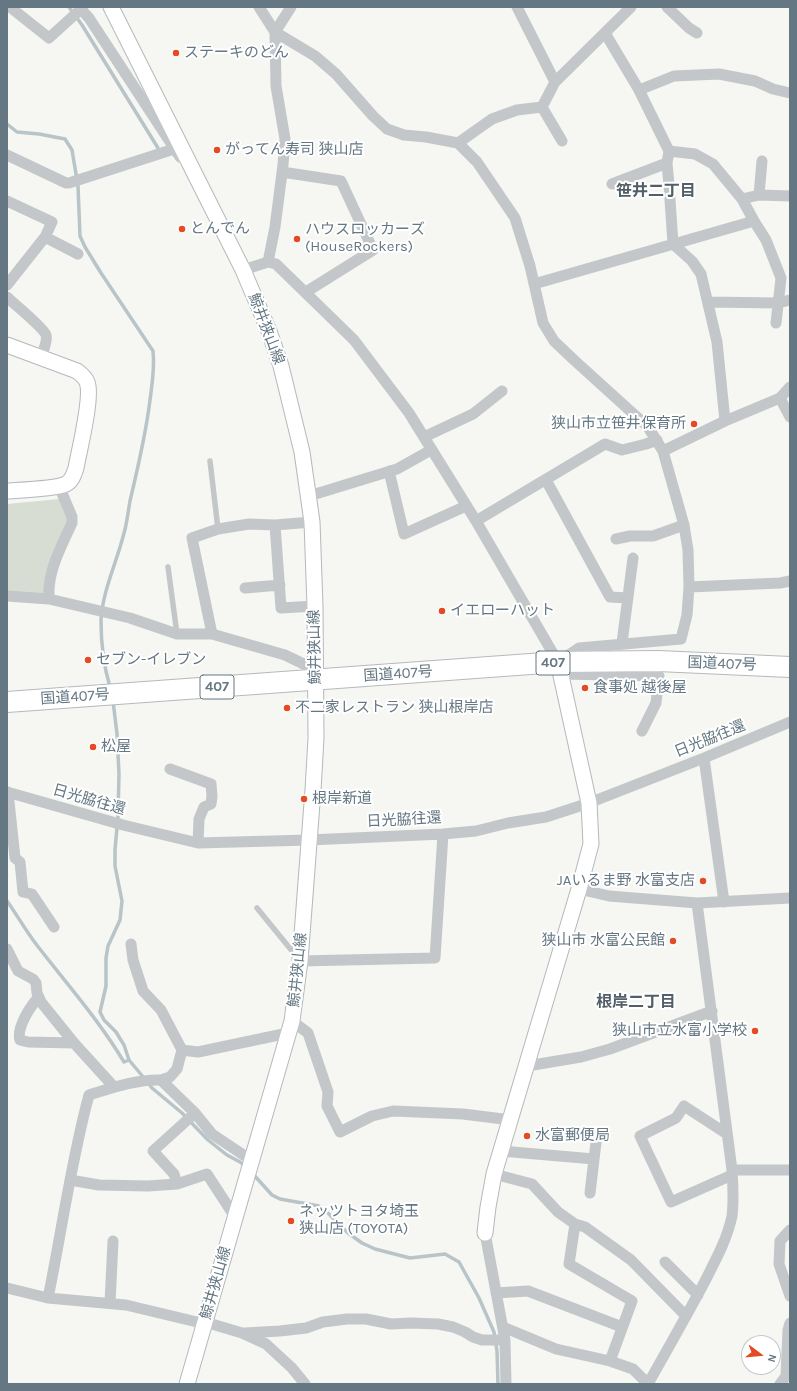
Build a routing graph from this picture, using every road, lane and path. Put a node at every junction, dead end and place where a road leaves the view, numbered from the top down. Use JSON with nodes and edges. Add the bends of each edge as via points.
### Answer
{"nodes":[{"id":1,"x":10,"y":7,"type":"edge"},
{"id":2,"x":111,"y":7,"type":"edge"},
{"id":3,"x":259,"y":7,"type":"edge"},
{"id":4,"x":291,"y":7,"type":"edge"},
{"id":5,"x":516,"y":7,"type":"edge"},
{"id":6,"x":631,"y":7,"type":"edge"},
{"id":7,"x":667,"y":7,"type":"edge"},
{"id":8,"x":77,"y":11,"type":"edge"},
{"id":9,"x":275,"y":32,"type":"junction"},
{"id":10,"x":604,"y":33,"type":"junction"},
{"id":11,"x":697,"y":33,"type":"dead end"},
{"id":12,"x":555,"y":82,"type":"junction"},
{"id":13,"x":639,"y":90,"type":"junction"},
{"id":14,"x":790,"y":93,"type":"edge"},
{"id":15,"x":542,"y":107,"type":"junction"},
{"id":16,"x":562,"y":141,"type":"dead end"},
{"id":17,"x":458,"y":143,"type":"junction"},
{"id":18,"x":177,"y":146,"type":"junction"},
{"id":19,"x":669,"y":151,"type":"junction"},
{"id":20,"x":7,"y":155,"type":"edge"},
{"id":21,"x":762,"y":161,"type":"dead end"},
{"id":22,"x":667,"y":163,"type":"junction"},
{"id":23,"x":282,"y":172,"type":"junction"},
{"id":24,"x":612,"y":184,"type":"dead end"},
{"id":25,"x":759,"y":195,"type":"junction"},
{"id":26,"x":790,"y":196,"type":"edge"},
{"id":27,"x":742,"y":199,"type":"junction"},
{"id":28,"x":7,"y":201,"type":"edge"},
{"id":29,"x":754,"y":221,"type":"junction"},
{"id":30,"x":45,"y":237,"type":"junction"},
{"id":31,"x":672,"y":244,"type":"junction"},
{"id":32,"x":78,"y":254,"type":"dead end"},
{"id":33,"x":268,"y":262,"type":"junction"},
{"id":34,"x":243,"y":270,"type":"junction"},
{"id":35,"x":534,"y":284,"type":"junction"},
{"id":36,"x":7,"y":285,"type":"edge"},
{"id":37,"x":306,"y":292,"type":"junction"},
{"id":38,"x":7,"y":298,"type":"edge"},
{"id":39,"x":790,"y":300,"type":"edge"},
{"id":40,"x":708,"y":302,"type":"junction"},
{"id":41,"x":778,"y":303,"type":"junction"},
{"id":42,"x":776,"y":323,"type":"dead end"},
{"id":43,"x":7,"y":344,"type":"edge"},
{"id":44,"x":41,"y":357,"type":"junction"},
{"id":45,"x":790,"y":387,"type":"edge"},
{"id":46,"x":502,"y":391,"type":"dead end"},
{"id":47,"x":780,"y":398,"type":"junction"},
{"id":48,"x":790,"y":416,"type":"edge"},
{"id":49,"x":725,"y":421,"type":"junction"},
{"id":50,"x":424,"y":437,"type":"junction"},
{"id":51,"x":657,"y":440,"type":"junction"},
{"id":52,"x":432,"y":450,"type":"junction"},
{"id":53,"x":663,"y":451,"type":"junction"},
{"id":54,"x":210,"y":461,"type":"dead end"},
{"id":55,"x":389,"y":471,"type":"junction"},
{"id":56,"x":546,"y":480,"type":"junction"},
{"id":57,"x":59,"y":486,"type":"junction"},
{"id":58,"x":7,"y":491,"type":"edge"},
{"id":59,"x":309,"y":496,"type":"junction"},
{"id":60,"x":466,"y":506,"type":"junction"},
{"id":61,"x":476,"y":521,"type":"junction"},
{"id":62,"x":312,"y":522,"type":"junction"},
{"id":63,"x":275,"y":525,"type":"junction"},
{"id":64,"x":684,"y":525,"type":"junction"},
{"id":65,"x":218,"y":529,"type":"junction"},
{"id":66,"x":616,"y":538,"type":"dead end"},
{"id":67,"x":633,"y":558,"type":"dead end"},
{"id":68,"x":168,"y":567,"type":"dead end"},
{"id":69,"x":790,"y":581,"type":"edge"},
{"id":70,"x":280,"y":585,"type":"junction"},
{"id":71,"x":690,"y":587,"type":"junction"},
{"id":72,"x":245,"y":588,"type":"dead end"},
{"id":73,"x":7,"y":596,"type":"edge"},
{"id":74,"x":628,"y":598,"type":"junction"},
{"id":75,"x":49,"y":599,"type":"junction"},
{"id":76,"x":315,"y":606,"type":"junction"},
{"id":77,"x":177,"y":634,"type":"junction"},
{"id":78,"x":212,"y":634,"type":"junction"},
{"id":79,"x":622,"y":643,"type":"junction"},
{"id":80,"x":790,"y":666,"type":"edge"},
{"id":81,"x":560,"y":668,"type":"junction"},
{"id":82,"x":316,"y":676,"type":"junction"},
{"id":83,"x":7,"y":702,"type":"edge"},
{"id":84,"x":790,"y":722,"type":"edge"},
{"id":85,"x":642,"y":731,"type":"dead end"},
{"id":86,"x":704,"y":758,"type":"junction"},
{"id":87,"x":170,"y":770,"type":"dead end"},
{"id":88,"x":8,"y":792,"type":"edge"},
{"id":89,"x":589,"y":803,"type":"junction"},
{"id":90,"x":443,"y":834,"type":"junction"},
{"id":91,"x":309,"y":840,"type":"junction"},
{"id":92,"x":198,"y":843,"type":"junction"},
{"id":93,"x":579,"y":890,"type":"junction"},
{"id":94,"x":790,"y":898,"type":"edge"},
{"id":95,"x":724,"y":902,"type":"junction"},
{"id":96,"x":697,"y":903,"type":"junction"},
{"id":97,"x":257,"y":908,"type":"dead end"},
{"id":98,"x":54,"y":927,"type":"dead end"},
{"id":99,"x":131,"y":944,"type":"dead end"},
{"id":100,"x":7,"y":949,"type":"edge"},
{"id":101,"x":300,"y":961,"type":"junction"},
{"id":102,"x":12,"y":971,"type":"edge"},
{"id":103,"x":39,"y":997,"type":"junction"},
{"id":104,"x":712,"y":1011,"type":"junction"},
{"id":105,"x":290,"y":1027,"type":"junction"},
{"id":106,"x":74,"y":1043,"type":"junction"},
{"id":107,"x":182,"y":1050,"type":"junction"},
{"id":108,"x":527,"y":1066,"type":"junction"},
{"id":109,"x":156,"y":1080,"type":"junction"},
{"id":110,"x":114,"y":1087,"type":"junction"},
{"id":111,"x":194,"y":1114,"type":"junction"},
{"id":112,"x":511,"y":1120,"type":"junction"},
{"id":113,"x":597,"y":1134,"type":"dead end"},
{"id":114,"x":727,"y":1134,"type":"junction"},
{"id":115,"x":501,"y":1151,"type":"junction"},
{"id":116,"x":594,"y":1159,"type":"junction"},
{"id":117,"x":250,"y":1165,"type":"junction"},
{"id":118,"x":790,"y":1170,"type":"edge"},
{"id":119,"x":732,"y":1172,"type":"junction"},
{"id":120,"x":494,"y":1174,"type":"junction"},
{"id":121,"x":70,"y":1180,"type":"junction"},
{"id":122,"x":177,"y":1184,"type":"junction"},
{"id":123,"x":590,"y":1193,"type":"dead end"},
{"id":124,"x":235,"y":1217,"type":"junction"},
{"id":125,"x":575,"y":1224,"type":"junction"},
{"id":126,"x":790,"y":1230,"type":"edge"},
{"id":127,"x":485,"y":1233,"type":"joint"},
{"id":128,"x":113,"y":1241,"type":"dead end"},
{"id":129,"x":665,"y":1262,"type":"dead end"},
{"id":130,"x":7,"y":1288,"type":"edge"},
{"id":131,"x":496,"y":1293,"type":"junction"},
{"id":132,"x":698,"y":1295,"type":"junction"},
{"id":133,"x":790,"y":1296,"type":"edge"},
{"id":134,"x":48,"y":1298,"type":"junction"},
{"id":135,"x":110,"y":1303,"type":"junction"},
{"id":136,"x":686,"y":1316,"type":"junction"},
{"id":137,"x":205,"y":1322,"type":"junction"},
{"id":138,"x":790,"y":1323,"type":"edge"},
{"id":139,"x":503,"y":1327,"type":"junction"},
{"id":140,"x":622,"y":1327,"type":"junction"},
{"id":141,"x":242,"y":1333,"type":"junction"},
{"id":142,"x":498,"y":1340,"type":"junction"},
{"id":143,"x":610,"y":1361,"type":"junction"},
{"id":144,"x":187,"y":1384,"type":"edge"},
{"id":145,"x":305,"y":1384,"type":"edge"},
{"id":146,"x":506,"y":1384,"type":"edge"},
{"id":147,"x":648,"y":1384,"type":"edge"},
{"id":148,"x":780,"y":1384,"type":"edge"}],
"edges":[{"from":1,"to":8,"type":"street","via":[[49,38]]},
{"from":2,"to":18,"type":"main road","name":"鯨井狭山線"},
{"from":3,"to":9,"type":"street"},
{"from":4,"to":9,"type":"street"},
{"from":5,"to":12,"type":"street"},
{"from":6,"to":10,"type":"street"},
{"from":7,"to":11,"type":"street"},
{"from":8,"to":18,"type":"street","via":[[89,18]]},
{"from":9,"to":17,"type":"street","via":[[315,56],[336,74],[387,129],[404,135]]},
{"from":9,"to":23,"type":"street","via":[[276,86],[285,139]]},
{"from":10,"to":12,"type":"street"},
{"from":10,"to":13,"type":"street"},
{"from":12,"to":15,"type":"street"},
{"from":13,"to":14,"type":"street","via":[[674,76],[719,74],[755,81],[773,90]]},
{"from":13,"to":19,"type":"street"},
{"from":15,"to":16,"type":"street"},
{"from":15,"to":17,"type":"street","via":[[517,110],[492,119]]},
{"from":17,"to":35,"type":"street","via":[[477,162],[515,218]]},
{"from":18,"to":20,"type":"street","via":[[69,183]]},
{"from":18,"to":34,"type":"main road","name":"鯨井狭山線","via":[[201,186]]},
{"from":19,"to":22,"type":"street"},
{"from":19,"to":27,"type":"street","via":[[695,154],[712,164]]},
{"from":21,"to":25,"type":"street"},
{"from":22,"to":24,"type":"street"},
{"from":22,"to":31,"type":"street"},
{"from":23,"to":33,"type":"street"},
{"from":23,"to":37,"type":"street","via":[[341,181],[373,250]]},
{"from":25,"to":26,"type":"street"},
{"from":25,"to":27,"type":"street"},
{"from":27,"to":29,"type":"street"},
{"from":28,"to":30,"type":"street","via":[[52,222]]},
{"from":29,"to":31,"type":"street"},
{"from":29,"to":41,"type":"street","via":[[766,240],[781,278]]},
{"from":30,"to":32,"type":"street"},
{"from":30,"to":36,"type":"street"},
{"from":31,"to":35,"type":"street"},
{"from":31,"to":40,"type":"street","via":[[692,261],[701,274]]},
{"from":33,"to":34,"type":"street"},
{"from":33,"to":37,"type":"street","via":[[276,264]]},
{"from":34,"to":59,"type":"main road","name":"鯨井狭山線","via":[[269,330],[281,366],[302,452]]},
{"from":35,"to":51,"type":"street","via":[[543,323],[554,341],[648,427]]},
{"from":37,"to":50,"type":"street","via":[[354,340]]},
{"from":38,"to":44,"type":"street","via":[[46,335]]},
{"from":39,"to":41,"type":"street"},
{"from":40,"to":41,"type":"street"},
{"from":40,"to":49,"type":"street","via":[[717,342]]},
{"from":41,"to":42,"type":"street"},
{"from":43,"to":44,"type":"main road"},
{"from":44,"to":57,"type":"main road","via":[[83,374],[89,389],[74,476]]},
{"from":45,"to":47,"type":"street"},
{"from":46,"to":50,"type":"street","via":[[473,414]]},
{"from":47,"to":48,"type":"street"},
{"from":47,"to":49,"type":"street"},
{"from":49,"to":53,"type":"street"},
{"from":50,"to":52,"type":"street"},
{"from":51,"to":53,"type":"street"},
{"from":51,"to":56,"type":"street","via":[[622,450],[605,444]]},
{"from":52,"to":55,"type":"street"},
{"from":52,"to":60,"type":"street"},
{"from":53,"to":64,"type":"street"},
{"from":54,"to":65,"type":"lane"},
{"from":55,"to":59,"type":"street"},
{"from":55,"to":60,"type":"street","via":[[404,534]]},
{"from":56,"to":61,"type":"street"},
{"from":56,"to":74,"type":"street","via":[[610,597]]},
{"from":57,"to":58,"type":"main road"},
{"from":57,"to":75,"type":"street","via":[[72,523],[52,571]]},
{"from":59,"to":62,"type":"main road","name":"鯨井狭山線"},
{"from":60,"to":61,"type":"street"},
{"from":61,"to":81,"type":"street"},
{"from":62,"to":63,"type":"street"},
{"from":62,"to":76,"type":"main road","name":"鯨井狭山線"},
{"from":63,"to":65,"type":"street","via":[[248,524]]},
{"from":63,"to":70,"type":"street"},
{"from":64,"to":66,"type":"street","via":[[653,536]]},
{"from":64,"to":71,"type":"street"},
{"from":65,"to":78,"type":"street","via":[[192,538]]},
{"from":67,"to":74,"type":"street"},
{"from":68,"to":77,"type":"lane"},
{"from":69,"to":71,"type":"street"},
{"from":70,"to":72,"type":"street"},
{"from":70,"to":76,"type":"street","via":[[281,608]]},
{"from":71,"to":79,"type":"street","via":[[681,639]]},
{"from":73,"to":75,"type":"street"},
{"from":74,"to":79,"type":"street"},
{"from":75,"to":77,"type":"street","via":[[130,618]]},
{"from":76,"to":82,"type":"main road","name":"鯨井狭山線"},
{"from":77,"to":78,"type":"street"},
{"from":78,"to":82,"type":"street","via":[[285,655]]},
{"from":79,"to":81,"type":"street","via":[[578,648]]},
{"from":80,"to":81,"type":"highway","name":"国道407号","number":"407","via":[[658,661]]},
{"from":81,"to":82,"type":"highway","name":"国道407号","number":"407"},
{"from":81,"to":85,"type":"street","via":[[659,676],[656,703]]},
{"from":81,"to":89,"type":"main road"},
{"from":82,"to":83,"type":"highway","name":"国道407号","number":"407"},
{"from":82,"to":91,"type":"main road","name":"鯨井狭山線"},
{"from":84,"to":86,"type":"street","name":"日光脇往還"},
{"from":86,"to":89,"type":"street","name":"日光脇往還"},
{"from":86,"to":95,"type":"street"},
{"from":87,"to":92,"type":"street","via":[[211,784],[211,804],[204,807],[199,819]]},
{"from":88,"to":92,"type":"street","name":"日光脇往還","via":[[107,821]]},
{"from":88,"to":98,"type":"street","via":[[15,858],[20,862],[22,892],[32,894]]},
{"from":89,"to":90,"type":"street","name":"日光脇往還","via":[[546,816],[476,831]]},
{"from":89,"to":93,"type":"main road","via":[[590,844]]},
{"from":90,"to":91,"type":"street","name":"日光脇往還"},
{"from":90,"to":101,"type":"street","via":[[435,958]]},
{"from":91,"to":92,"type":"street","name":"日光脇往還"},
{"from":91,"to":101,"type":"main road","name":"鯨井狭山線"},
{"from":93,"to":96,"type":"street","via":[[609,896]]},
{"from":93,"to":108,"type":"main road"},
{"from":94,"to":95,"type":"street"},
{"from":95,"to":96,"type":"street"},
{"from":96,"to":104,"type":"street"},
{"from":97,"to":101,"type":"lane"},
{"from":99,"to":107,"type":"street","via":[[133,960],[143,991],[161,1010]]},
{"from":100,"to":102,"type":"street"},
{"from":101,"to":105,"type":"main road","name":"鯨井狭山線"},
{"from":102,"to":103,"type":"street","via":[[33,979]]},
{"from":103,"to":106,"type":"street"},
{"from":103,"to":106,"type":"street","via":[[32,1004],[19,1031],[20,1040]]},
{"from":104,"to":108,"type":"street","via":[[610,1049]]},
{"from":104,"to":114,"type":"street"},
{"from":105,"to":107,"type":"street","via":[[198,1052]]},
{"from":105,"to":112,"type":"street","via":[[308,1033],[328,1092],[327,1106],[340,1132],[372,1116],[393,1111],[463,1114]]},
{"from":105,"to":117,"type":"main road","name":"鯨井狭山線"},
{"from":106,"to":110,"type":"street"},
{"from":107,"to":109,"type":"street","via":[[177,1069],[170,1078]]},
{"from":108,"to":112,"type":"main road"},
{"from":109,"to":110,"type":"street"},
{"from":109,"to":111,"type":"street"},
{"from":110,"to":121,"type":"street","via":[[89,1094]]},
{"from":111,"to":117,"type":"street","via":[[212,1134]]},
{"from":111,"to":122,"type":"street","via":[[153,1150],[174,1174]]},
{"from":112,"to":115,"type":"main road"},
{"from":113,"to":116,"type":"street"},
{"from":114,"to":119,"type":"street"},
{"from":114,"to":119,"type":"street","via":[[684,1106],[676,1118],[640,1136],[671,1202]]},
{"from":115,"to":116,"type":"street"},
{"from":115,"to":120,"type":"main road"},
{"from":116,"to":123,"type":"street"},
{"from":117,"to":124,"type":"main road","name":"鯨井狭山線"},
{"from":118,"to":119,"type":"street"},
{"from":119,"to":132,"type":"street","via":[[733,1205],[727,1232]]},
{"from":120,"to":125,"type":"street","via":[[532,1184],[558,1212]]},
{"from":120,"to":127,"type":"main road"},
{"from":121,"to":122,"type":"street","via":[[98,1185]]},
{"from":121,"to":134,"type":"street"},
{"from":122,"to":124,"type":"street","via":[[207,1174]]},
{"from":124,"to":137,"type":"main road","name":"鯨井狭山線"},
{"from":125,"to":136,"type":"street","via":[[585,1227],[631,1260]]},
{"from":125,"to":140,"type":"street","via":[[569,1264],[632,1301]]},
{"from":126,"to":133,"type":"street","via":[[780,1241],[778,1264]]},
{"from":127,"to":131,"type":"street"},
{"from":128,"to":135,"type":"street"},
{"from":129,"to":132,"type":"street"},
{"from":130,"to":134,"type":"street"},
{"from":131,"to":139,"type":"street"},
{"from":131,"to":140,"type":"street","via":[[528,1291]]},
{"from":132,"to":136,"type":"street"},
{"from":134,"to":135,"type":"street"},
{"from":135,"to":137,"type":"street"},
{"from":136,"to":147,"type":"street"},
{"from":137,"to":141,"type":"street"},
{"from":137,"to":144,"type":"main road","name":"鯨井狭山線"},
{"from":138,"to":148,"type":"street","via":[[786,1376]]},
{"from":139,"to":142,"type":"street"},
{"from":139,"to":143,"type":"street","via":[[556,1349]]},
{"from":140,"to":143,"type":"street"},
{"from":141,"to":142,"type":"street","via":[[306,1328],[323,1322],[366,1318],[391,1324],[438,1324],[453,1327],[473,1337]]},
{"from":141,"to":145,"type":"street","via":[[266,1344]]},
{"from":142,"to":146,"type":"street"},
{"from":143,"to":147,"type":"street","via":[[633,1370]]}]}
